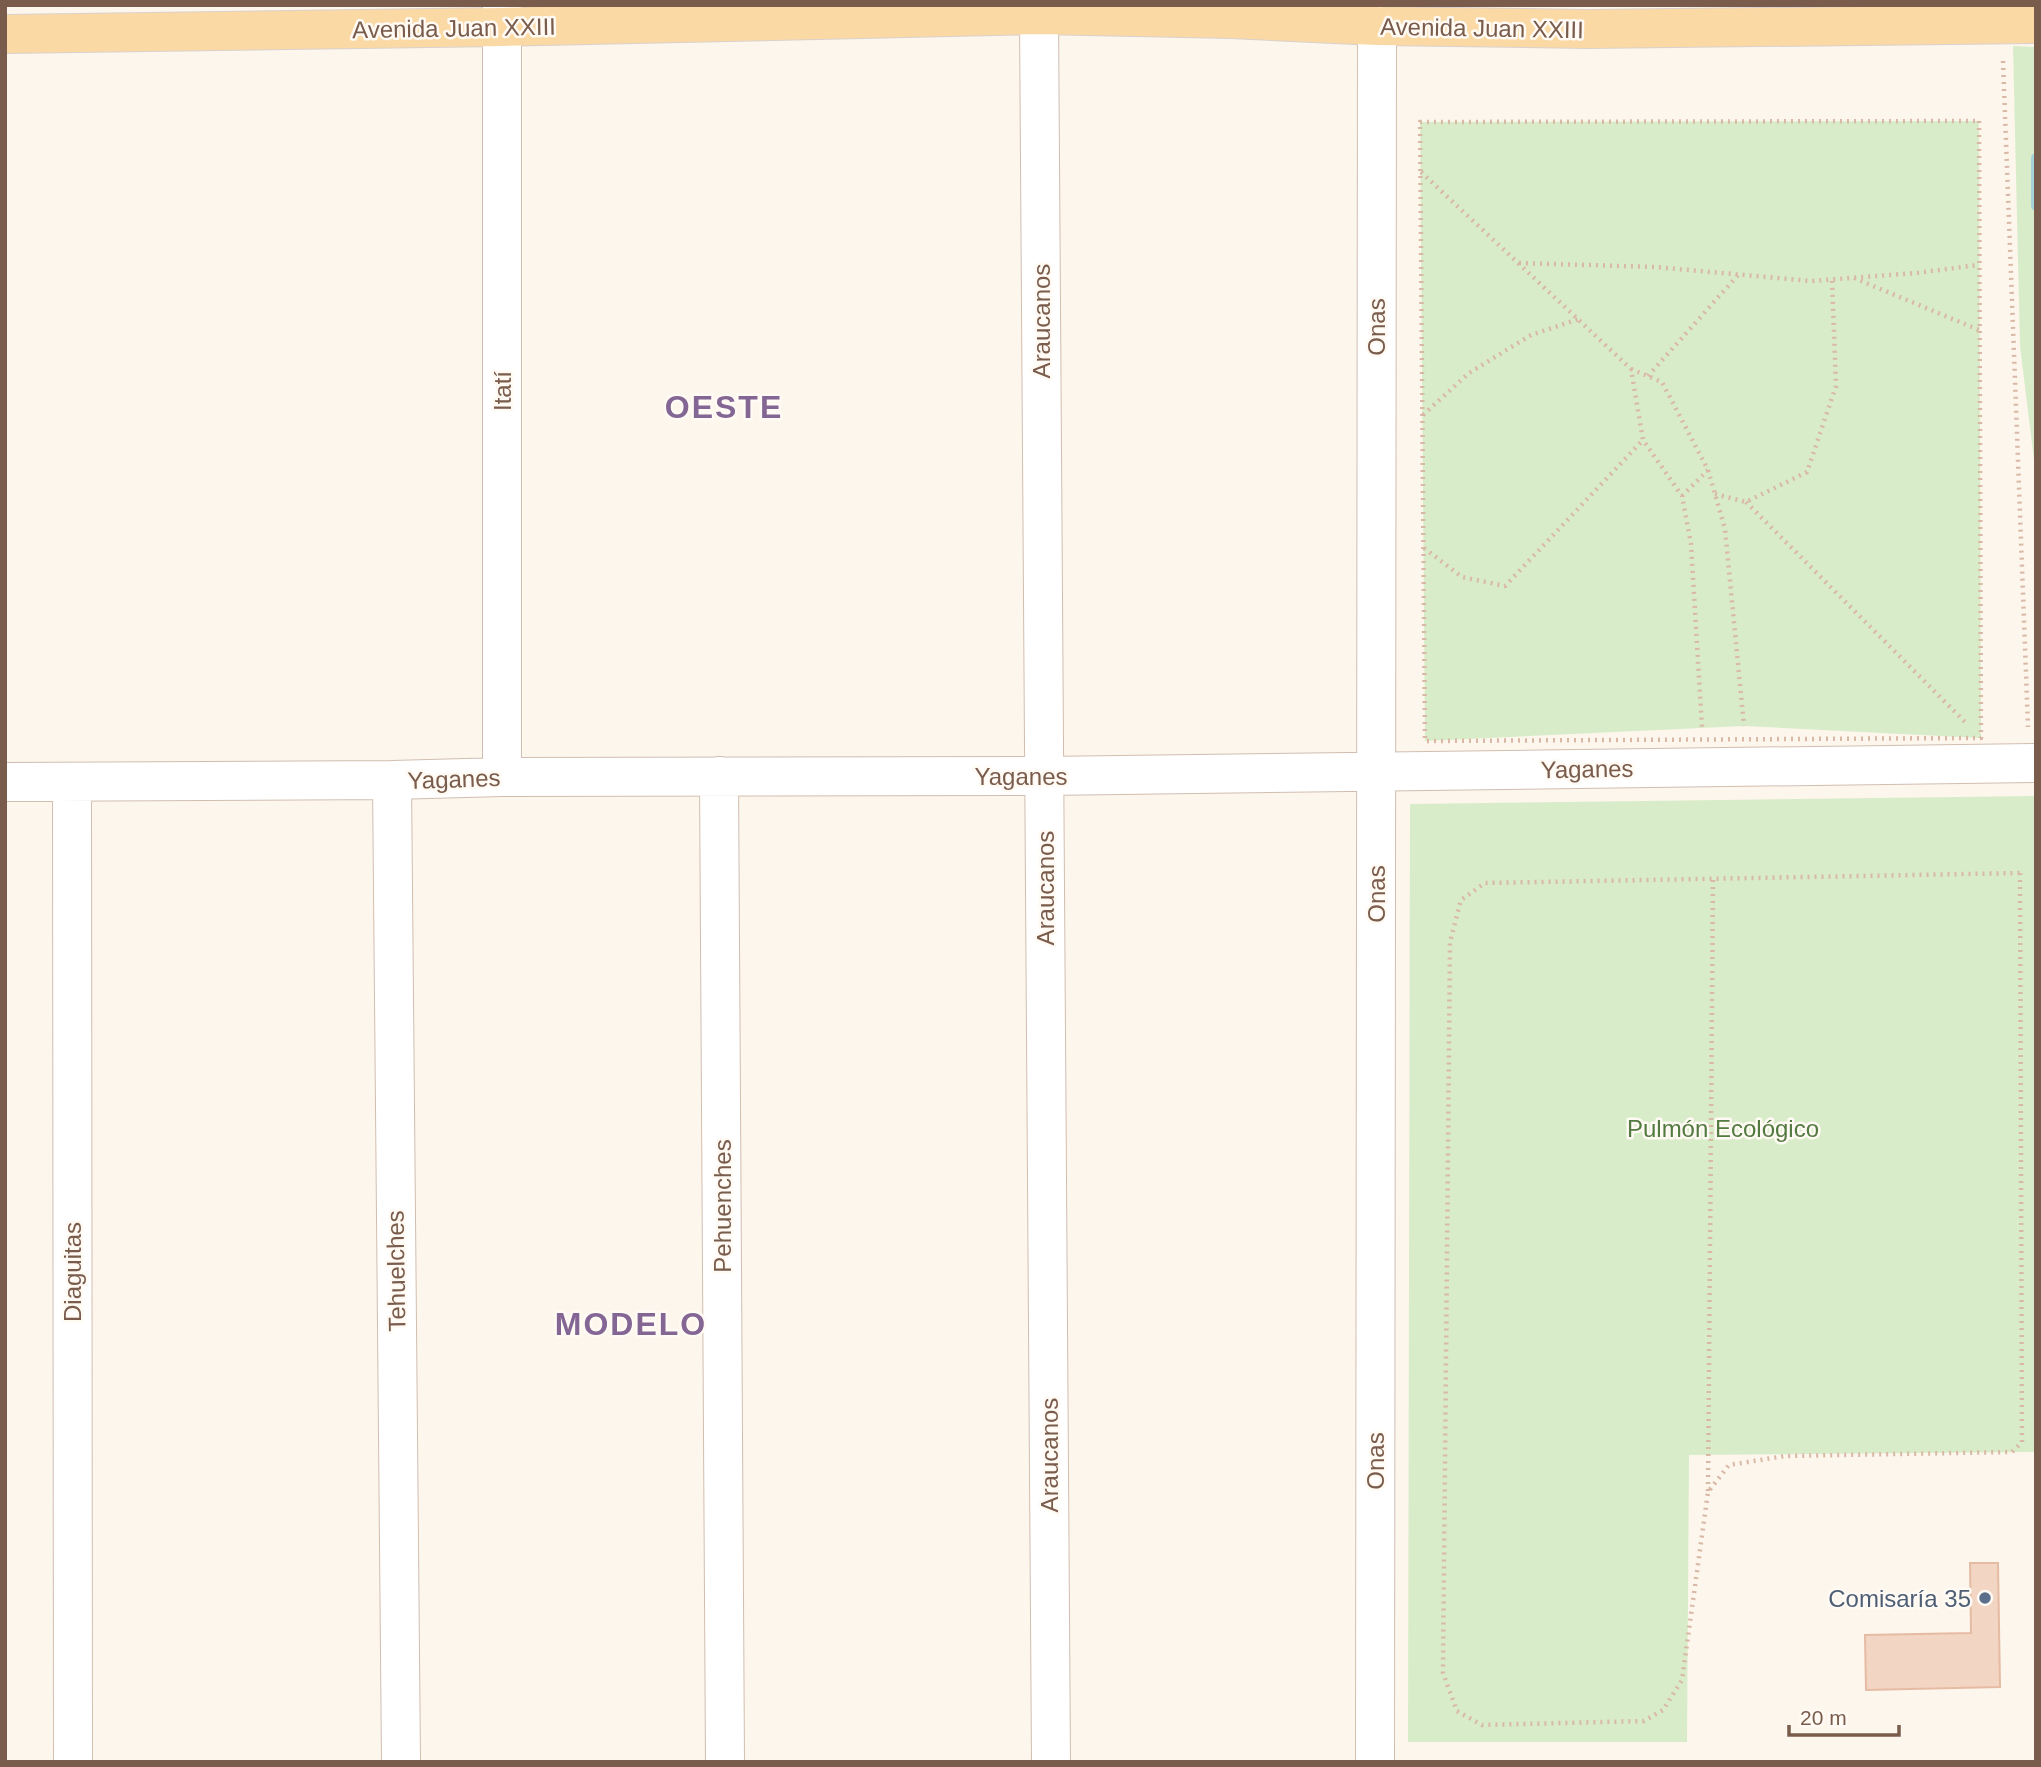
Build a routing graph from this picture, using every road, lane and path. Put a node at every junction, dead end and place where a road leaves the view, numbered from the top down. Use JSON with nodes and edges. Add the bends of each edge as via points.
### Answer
{"nodes":[{"id":1,"x":1231,"y":12,"type":"edge"},
{"id":2,"x":1039,"y":15,"type":"junction"},
{"id":3,"x":501,"y":16,"type":"edge"},
{"id":4,"x":1588,"y":17,"type":"edge"},
{"id":5,"x":2001,"y":20,"type":"edge"},
{"id":6,"x":1377,"y":26,"type":"junction"},
{"id":7,"x":5,"y":34,"type":"edge"},
{"id":8,"x":1420,"y":172,"type":"dead end"},
{"id":9,"x":1518,"y":263,"type":"junction"},
{"id":10,"x":1978,"y":265,"type":"dead end"},
{"id":11,"x":1738,"y":275,"type":"junction"},
{"id":12,"x":1852,"y":278,"type":"junction"},
{"id":13,"x":1832,"y":279,"type":"junction"},
{"id":14,"x":1579,"y":320,"type":"junction"},
{"id":15,"x":1979,"y":330,"type":"dead end"},
{"id":16,"x":1631,"y":369,"type":"junction"},
{"id":17,"x":1648,"y":376,"type":"junction"},
{"id":18,"x":1422,"y":416,"type":"dead end"},
{"id":19,"x":1643,"y":440,"type":"junction"},
{"id":20,"x":1708,"y":470,"type":"junction"},
{"id":21,"x":1715,"y":494,"type":"junction"},
{"id":22,"x":1682,"y":496,"type":"junction"},
{"id":23,"x":1746,"y":502,"type":"junction"},
{"id":24,"x":1424,"y":548,"type":"dead end"},
{"id":25,"x":1744,"y":726,"type":"dead end"},
{"id":26,"x":1702,"y":727,"type":"dead end"},
{"id":27,"x":1981,"y":738,"type":"junction"},
{"id":28,"x":2032,"y":763,"type":"edge"},
{"id":29,"x":1376,"y":772,"type":"junction"},
{"id":30,"x":719,"y":776,"type":"junction"},
{"id":31,"x":1044,"y":776,"type":"junction"},
{"id":32,"x":502,"y":777,"type":"junction"},
{"id":33,"x":392,"y":780,"type":"junction"},
{"id":34,"x":5,"y":782,"type":"edge"},
{"id":35,"x":72,"y":782,"type":"junction"},
{"id":36,"x":1713,"y":878,"type":"junction"},
{"id":37,"x":1707,"y":1492,"type":"junction"},
{"id":38,"x":73,"y":1762,"type":"edge"},
{"id":39,"x":401,"y":1762,"type":"edge"},
{"id":40,"x":725,"y":1762,"type":"edge"},
{"id":41,"x":1051,"y":1762,"type":"edge"},
{"id":42,"x":1375,"y":1762,"type":"edge"}],
"edges":[{"from":1,"to":2,"type":"main road","name":"Avenida Juan XXIII"},
{"from":1,"to":6,"type":"main road","name":"Avenida Juan XXIII"},
{"from":2,"to":3,"type":"main road","name":"Avenida Juan XXIII"},
{"from":2,"to":31,"type":"street","name":"Araucanos"},
{"from":3,"to":7,"type":"main road","name":"Avenida Juan XXIII"},
{"from":3,"to":32,"type":"street","name":"Itatí"},
{"from":4,"to":5,"type":"main road","name":"Avenida Juan XXIII"},
{"from":4,"to":6,"type":"main road","name":"Avenida Juan XXIII"},
{"from":5,"to":28,"type":"path"},
{"from":6,"to":29,"type":"street","name":"Onas"},
{"from":8,"to":9,"type":"path"},
{"from":9,"to":11,"type":"path"},
{"from":9,"to":14,"type":"path"},
{"from":10,"to":12,"type":"path"},
{"from":11,"to":13,"type":"path"},
{"from":11,"to":17,"type":"path"},
{"from":12,"to":13,"type":"path"},
{"from":12,"to":15,"type":"path"},
{"from":13,"to":23,"type":"path","via":[[1836,386],[1807,472]]},
{"from":14,"to":16,"type":"path"},
{"from":14,"to":18,"type":"path","via":[[1531,335],[1469,373]]},
{"from":16,"to":17,"type":"path"},
{"from":16,"to":19,"type":"path"},
{"from":17,"to":20,"type":"path","via":[[1662,382]]},
{"from":19,"to":22,"type":"path"},
{"from":19,"to":24,"type":"path","via":[[1505,586],[1462,577]]},
{"from":20,"to":21,"type":"path"},
{"from":20,"to":22,"type":"path"},
{"from":21,"to":23,"type":"path"},
{"from":21,"to":25,"type":"path","via":[[1726,529]]},
{"from":22,"to":26,"type":"path","via":[[1691,544]]},
{"from":23,"to":27,"type":"path"},
{"from":27,"to":27,"type":"path","via":[[1425,741],[1420,122],[1979,121]]},
{"from":28,"to":29,"type":"street","name":"Yaganes"},
{"from":29,"to":31,"type":"street","name":"Yaganes"},
{"from":29,"to":42,"type":"street","name":"Onas"},
{"from":30,"to":31,"type":"street","name":"Yaganes"},
{"from":30,"to":32,"type":"street","name":"Yaganes"},
{"from":30,"to":40,"type":"street","name":"Pehuenches"},
{"from":31,"to":41,"type":"street","name":"Araucanos"},
{"from":32,"to":33,"type":"street","name":"Yaganes"},
{"from":33,"to":35,"type":"street","name":"Yaganes"},
{"from":33,"to":39,"type":"street","name":"Tehuelches"},
{"from":34,"to":35,"type":"street","name":"Yaganes"},
{"from":35,"to":38,"type":"street","name":"Diaguitas"},
{"from":36,"to":37,"type":"path"},
{"from":36,"to":37,"type":"path","via":[[2020,873],[2022,1442],[2012,1452],[1785,1456],[1729,1465]]},
{"from":36,"to":37,"type":"path","via":[[1485,883],[1461,900],[1450,942],[1443,1673],[1457,1710],[1482,1725],[1644,1721],[1663,1710],[1682,1680]]}]}
